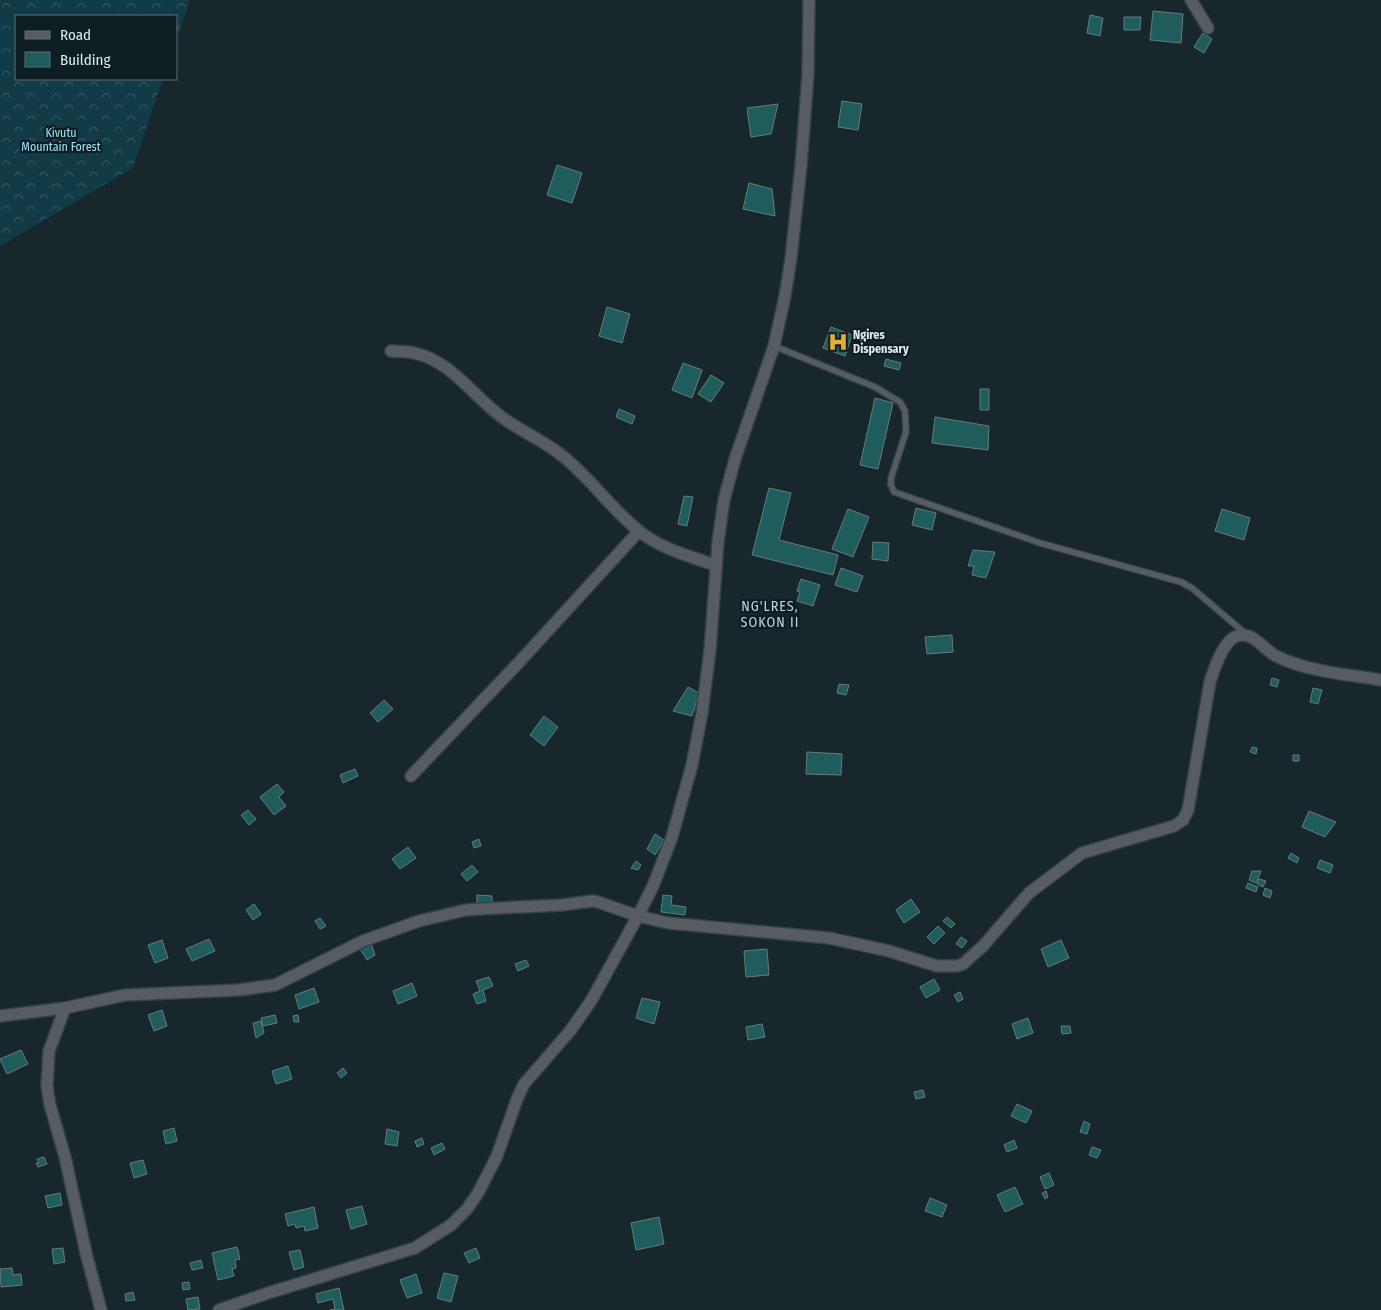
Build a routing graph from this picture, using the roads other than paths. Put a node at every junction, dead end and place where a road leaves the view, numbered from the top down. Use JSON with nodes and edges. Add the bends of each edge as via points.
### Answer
{"nodes":[{"id":1,"x":810,"y":0,"type":"edge"},
{"id":2,"x":1191,"y":0,"type":"edge"},
{"id":3,"x":1208,"y":28,"type":"dead end"},
{"id":4,"x":774,"y":346,"type":"junction"},
{"id":5,"x":391,"y":351,"type":"dead end"},
{"id":6,"x":639,"y":531,"type":"junction"},
{"id":7,"x":715,"y":565,"type":"junction"},
{"id":8,"x":1247,"y":635,"type":"junction"},
{"id":9,"x":1381,"y":680,"type":"edge"},
{"id":10,"x":411,"y":776,"type":"dead end"},
{"id":11,"x":638,"y":916,"type":"junction"},
{"id":12,"x":66,"y":1008,"type":"junction"},
{"id":13,"x":0,"y":1016,"type":"edge"},
{"id":14,"x":101,"y":1310,"type":"edge"},
{"id":15,"x":220,"y":1310,"type":"edge"}],
"edges":[{"from":1,"to":4,"type":"street","via":[[801,166],[791,258]]},
{"from":2,"to":3,"type":"street"},
{"from":4,"to":7,"type":"street","via":[[735,459],[724,500]]},
{"from":4,"to":8,"type":"lane","via":[[875,387],[900,402],[905,411],[906,432],[891,478],[894,492],[1040,542],[1181,582]]},
{"from":5,"to":6,"type":"street","via":[[414,352],[443,366],[513,426],[566,459]]},
{"from":6,"to":7,"type":"street","via":[[657,543]]},
{"from":6,"to":10,"type":"street"},
{"from":7,"to":11,"type":"street","via":[[710,650],[692,765],[672,838]]},
{"from":8,"to":9,"type":"street","via":[[1287,661],[1308,668]]},
{"from":8,"to":11,"type":"street","via":[[1237,636],[1227,644],[1212,676],[1188,810],[1183,820],[1174,826],[1082,853],[1030,893],[963,964],[937,966],[829,938],[696,927]]},
{"from":11,"to":12,"type":"street","via":[[592,901],[466,910],[418,921],[363,941],[275,985],[239,990],[125,995]]},
{"from":11,"to":15,"type":"street","via":[[591,1001],[570,1031],[524,1084],[497,1156],[467,1209],[451,1225],[415,1248]]},
{"from":12,"to":13,"type":"street"},
{"from":12,"to":14,"type":"street","via":[[49,1051],[47,1086]]}]}
